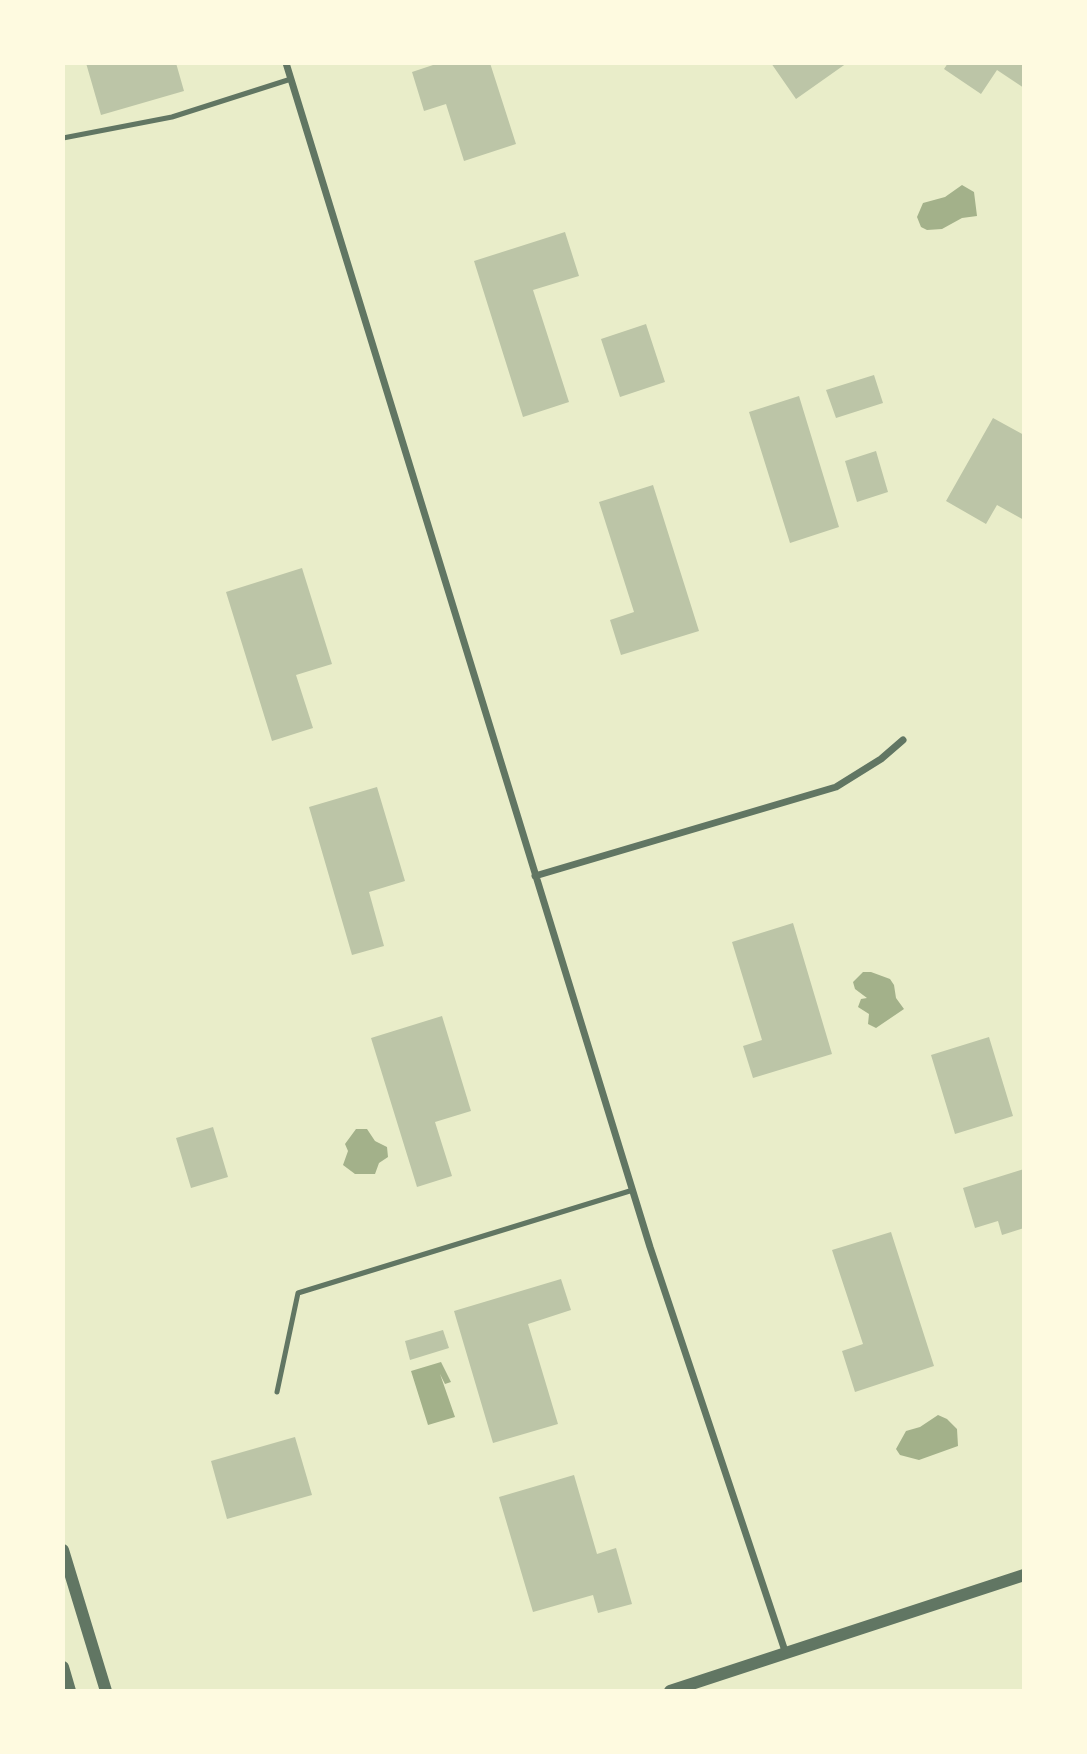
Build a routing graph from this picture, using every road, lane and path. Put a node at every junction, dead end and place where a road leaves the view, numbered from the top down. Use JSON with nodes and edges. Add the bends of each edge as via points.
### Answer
{"nodes":[{"id":1,"x":286,"y":63,"type":"edge"},
{"id":2,"x":291,"y":79,"type":"junction"},
{"id":3,"x":63,"y":138,"type":"edge"},
{"id":4,"x":903,"y":740,"type":"dead end"},
{"id":5,"x":535,"y":876,"type":"junction"},
{"id":6,"x":633,"y":1190,"type":"junction"},
{"id":7,"x":277,"y":1392,"type":"dead end"},
{"id":8,"x":63,"y":1550,"type":"edge"},
{"id":9,"x":1024,"y":1575,"type":"edge"},
{"id":10,"x":786,"y":1655,"type":"junction"},
{"id":11,"x":63,"y":1667,"type":"edge"},
{"id":12,"x":70,"y":1691,"type":"edge"},
{"id":13,"x":106,"y":1691,"type":"edge"},
{"id":14,"x":670,"y":1691,"type":"edge"}],
"edges":[{"from":1,"to":2,"type":"street"},
{"from":2,"to":3,"type":"lane","via":[[172,117]]},
{"from":2,"to":5,"type":"street"},
{"from":4,"to":5,"type":"street","via":[[836,787]]},
{"from":5,"to":6,"type":"street"},
{"from":6,"to":7,"type":"lane","via":[[298,1293]]},
{"from":6,"to":10,"type":"street"},
{"from":8,"to":13,"type":"street"},
{"from":9,"to":10,"type":"street"},
{"from":10,"to":14,"type":"street"},
{"from":11,"to":12,"type":"street"}]}
